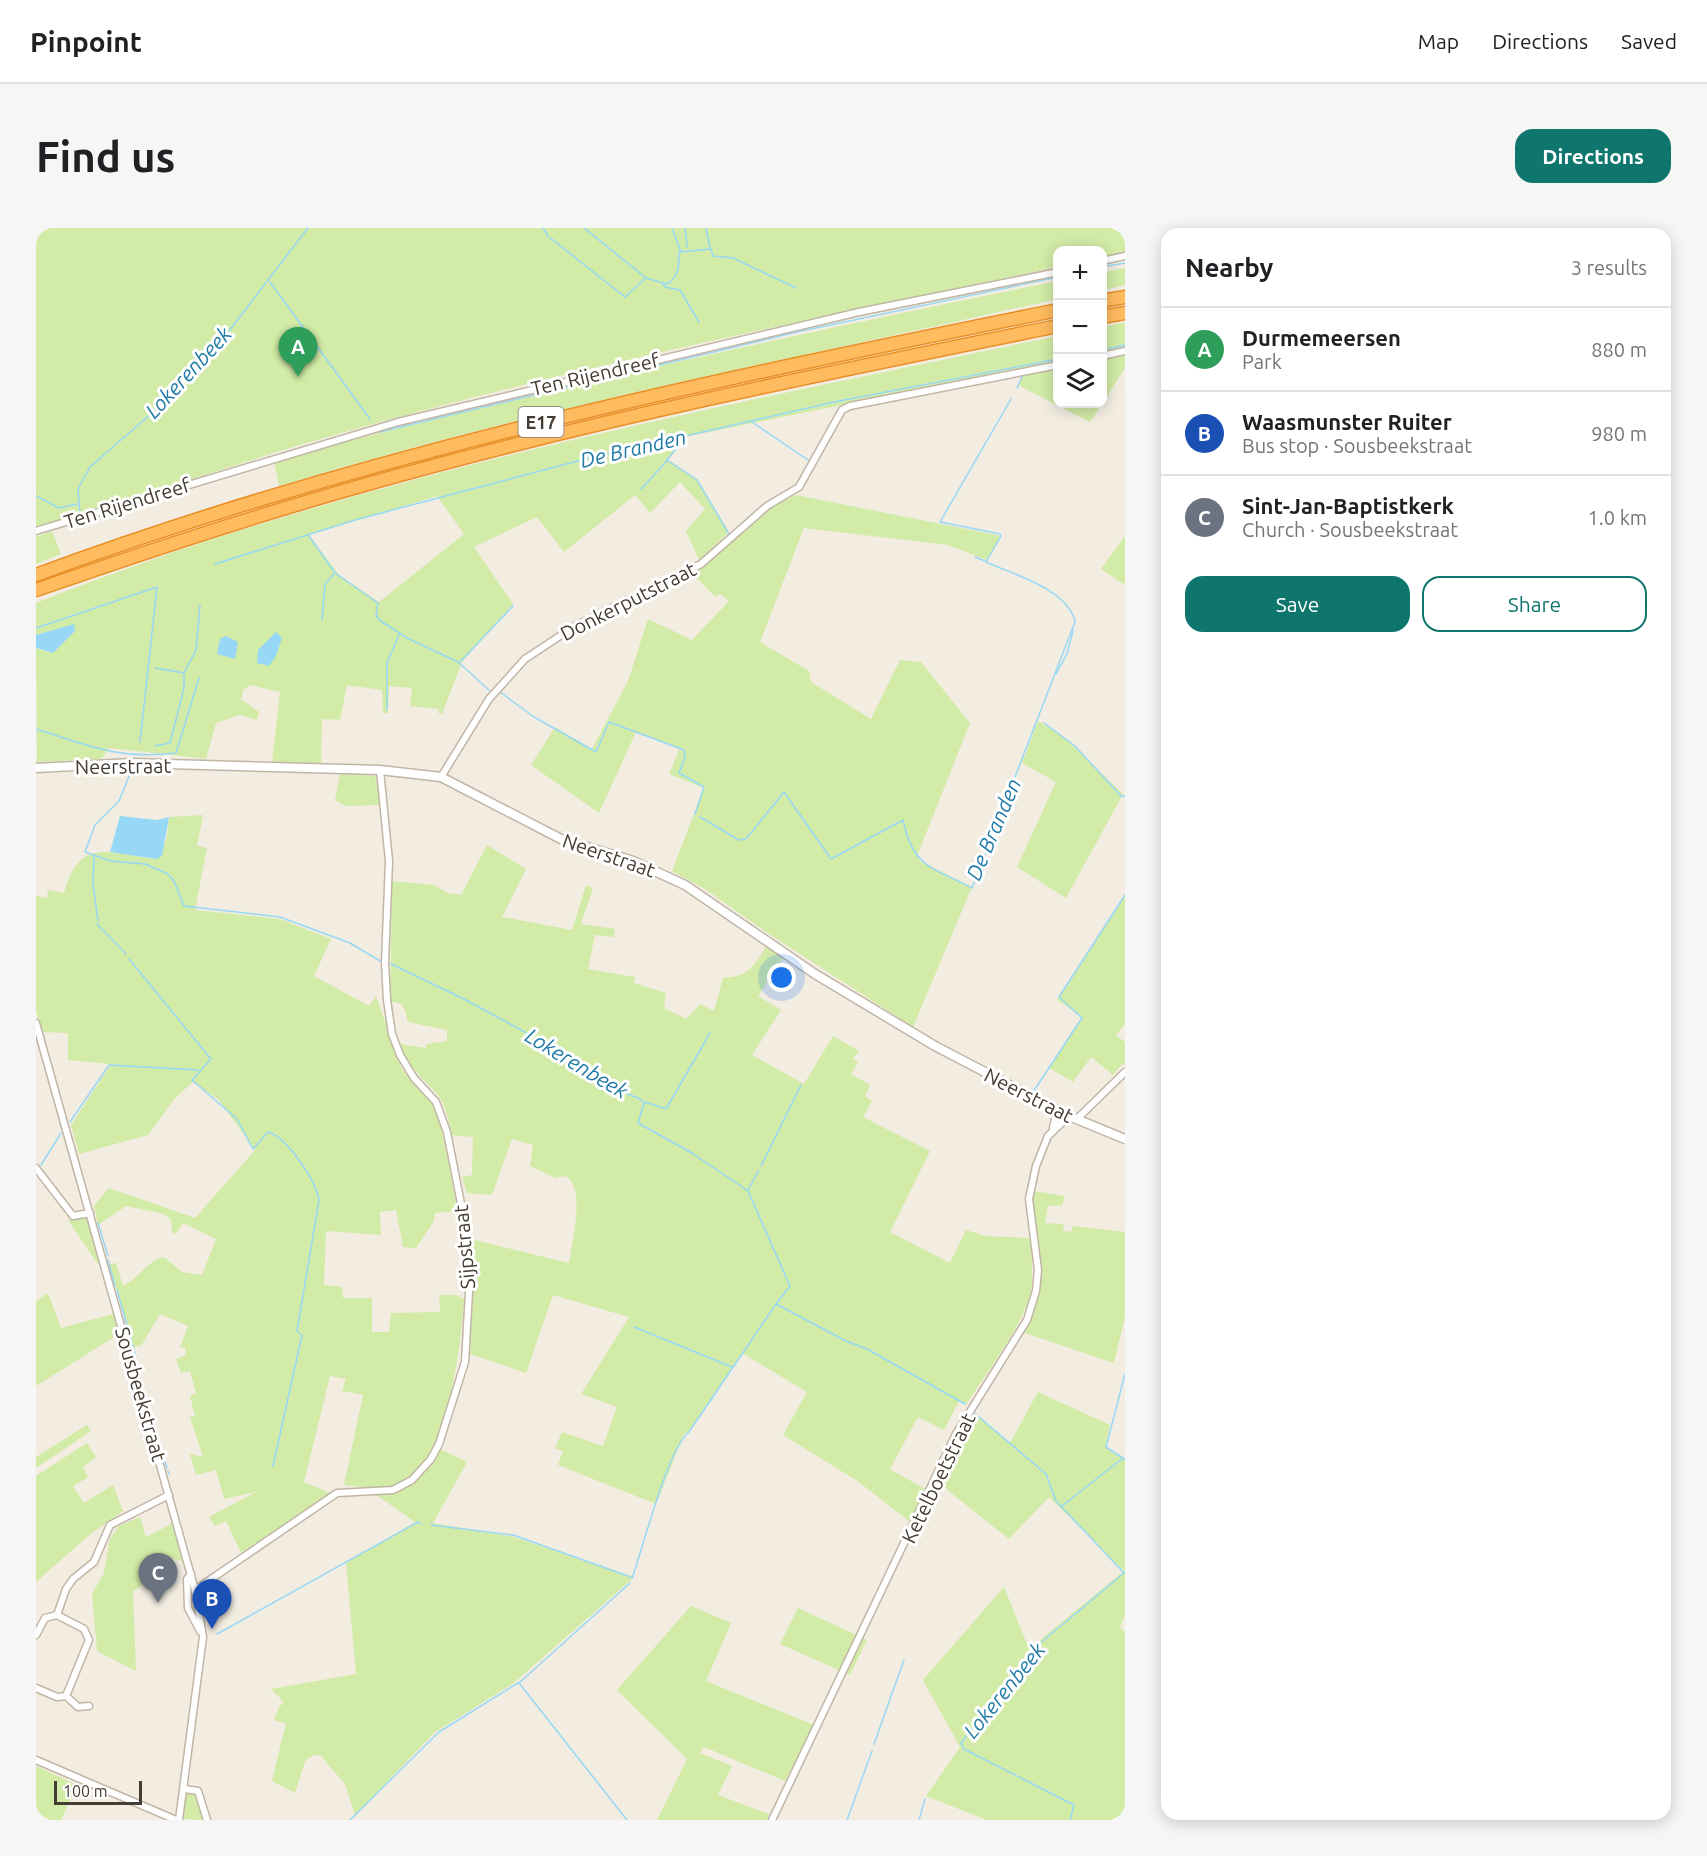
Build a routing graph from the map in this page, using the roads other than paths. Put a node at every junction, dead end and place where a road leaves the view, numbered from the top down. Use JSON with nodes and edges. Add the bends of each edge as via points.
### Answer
{"nodes":[{"id":1,"x":1125,"y":256,"type":"edge"},
{"id":2,"x":1107,"y":260,"type":"edge"},
{"id":3,"x":1053,"y":273,"type":"edge"},
{"id":4,"x":1125,"y":297,"type":"edge"},
{"id":5,"x":1107,"y":301,"type":"edge"},
{"id":6,"x":1053,"y":311,"type":"edge"},
{"id":7,"x":1125,"y":313,"type":"edge"},
{"id":8,"x":1107,"y":316,"type":"edge"},
{"id":9,"x":1053,"y":327,"type":"edge"},
{"id":10,"x":1125,"y":351,"type":"edge"},
{"id":11,"x":1107,"y":355,"type":"edge"},
{"id":12,"x":1053,"y":365,"type":"edge"},
{"id":13,"x":36,"y":531,"type":"edge"},
{"id":14,"x":36,"y":575,"type":"edge"},
{"id":15,"x":36,"y":590,"type":"edge"},
{"id":16,"x":36,"y":768,"type":"edge"},
{"id":17,"x":380,"y":770,"type":"junction"},
{"id":18,"x":441,"y":777,"type":"junction"},
{"id":19,"x":36,"y":1023,"type":"edge"},
{"id":20,"x":1125,"y":1072,"type":"edge"},
{"id":21,"x":1057,"y":1110,"type":"junction"},
{"id":22,"x":1073,"y":1118,"type":"junction"},
{"id":23,"x":1053,"y":1128,"type":"junction"},
{"id":24,"x":1125,"y":1139,"type":"edge"},
{"id":25,"x":36,"y":1168,"type":"edge"},
{"id":26,"x":90,"y":1213,"type":"junction"},
{"id":27,"x":169,"y":1495,"type":"junction"},
{"id":28,"x":191,"y":1574,"type":"junction"},
{"id":29,"x":195,"y":1590,"type":"junction"},
{"id":30,"x":57,"y":1615,"type":"junction"},
{"id":31,"x":36,"y":1635,"type":"edge"},
{"id":32,"x":203,"y":1637,"type":"junction"},
{"id":33,"x":36,"y":1688,"type":"edge"},
{"id":34,"x":66,"y":1696,"type":"junction"},
{"id":35,"x":89,"y":1706,"type":"dead end"},
{"id":36,"x":36,"y":1760,"type":"edge"},
{"id":37,"x":184,"y":1789,"type":"junction"},
{"id":38,"x":178,"y":1820,"type":"edge"},
{"id":39,"x":207,"y":1820,"type":"edge"},
{"id":40,"x":772,"y":1820,"type":"edge"}],
"edges":[{"from":1,"to":2,"type":"street"},
{"from":3,"to":13,"type":"street","name":"Ten Rijendreef","via":[[859,312],[398,422]]},
{"from":4,"to":5,"type":"highway"},
{"from":6,"to":14,"type":"highway","number":"E17","via":[[659,393],[481,437],[242,505]]},
{"from":7,"to":8,"type":"highway"},
{"from":9,"to":15,"type":"highway","number":"E17","via":[[676,406],[505,447],[247,520]]},
{"from":10,"to":11,"type":"street"},
{"from":12,"to":18,"type":"street","name":"Donkerputstraat","via":[[843,410],[799,487],[767,506],[702,564],[575,626],[525,658],[489,699]]},
{"from":16,"to":17,"type":"street","name":"Neerstraat","via":[[132,763]]},
{"from":17,"to":18,"type":"street","name":"Neerstraat"},
{"from":17,"to":29,"type":"street","name":"Sijpstraat","via":[[389,861],[387,1000],[392,1034],[405,1066],[436,1102],[447,1132],[470,1274],[465,1362],[439,1444],[412,1480],[393,1490],[337,1493]]},
{"from":18,"to":21,"type":"street","name":"Neerstraat","via":[[561,839],[633,861],[685,885],[892,1022]]},
{"from":19,"to":26,"type":"street","name":"Sousbeekstraat"},
{"from":20,"to":22,"type":"street","name":"Ketelboetstraat"},
{"from":21,"to":22,"type":"street","name":"Neerstraat"},
{"from":21,"to":23,"type":"street","name":"Ketelboetstraat"},
{"from":22,"to":23,"type":"street","name":"Ketelboetstraat"},
{"from":22,"to":24,"type":"street","name":"Neerstraat"},
{"from":23,"to":40,"type":"street","name":"Ketelboetstraat","via":[[1039,1154],[1029,1199],[1038,1270],[1027,1320],[956,1434]]},
{"from":25,"to":26,"type":"street","via":[[73,1216]]},
{"from":26,"to":27,"type":"street","name":"Sousbeekstraat"},
{"from":27,"to":28,"type":"street","name":"Sousbeekstraat"},
{"from":27,"to":30,"type":"street","via":[[110,1525],[94,1562],[70,1584]]},
{"from":28,"to":29,"type":"street","name":"Sousbeekstraat"},
{"from":28,"to":32,"type":"street","name":"Sousbeekstraat","via":[[187,1579],[188,1608]]},
{"from":29,"to":32,"type":"street","name":"Sousbeekstraat"},
{"from":30,"to":31,"type":"street","via":[[45,1618]]},
{"from":30,"to":34,"type":"street","via":[[88,1635]]},
{"from":32,"to":37,"type":"street","name":"Sousbeekstraat"},
{"from":33,"to":34,"type":"street","via":[[57,1697]]},
{"from":34,"to":35,"type":"street","via":[[78,1707]]},
{"from":36,"to":38,"type":"street"},
{"from":37,"to":38,"type":"street","name":"Sousbeekstraat"},
{"from":37,"to":39,"type":"street","via":[[198,1791]]}]}
